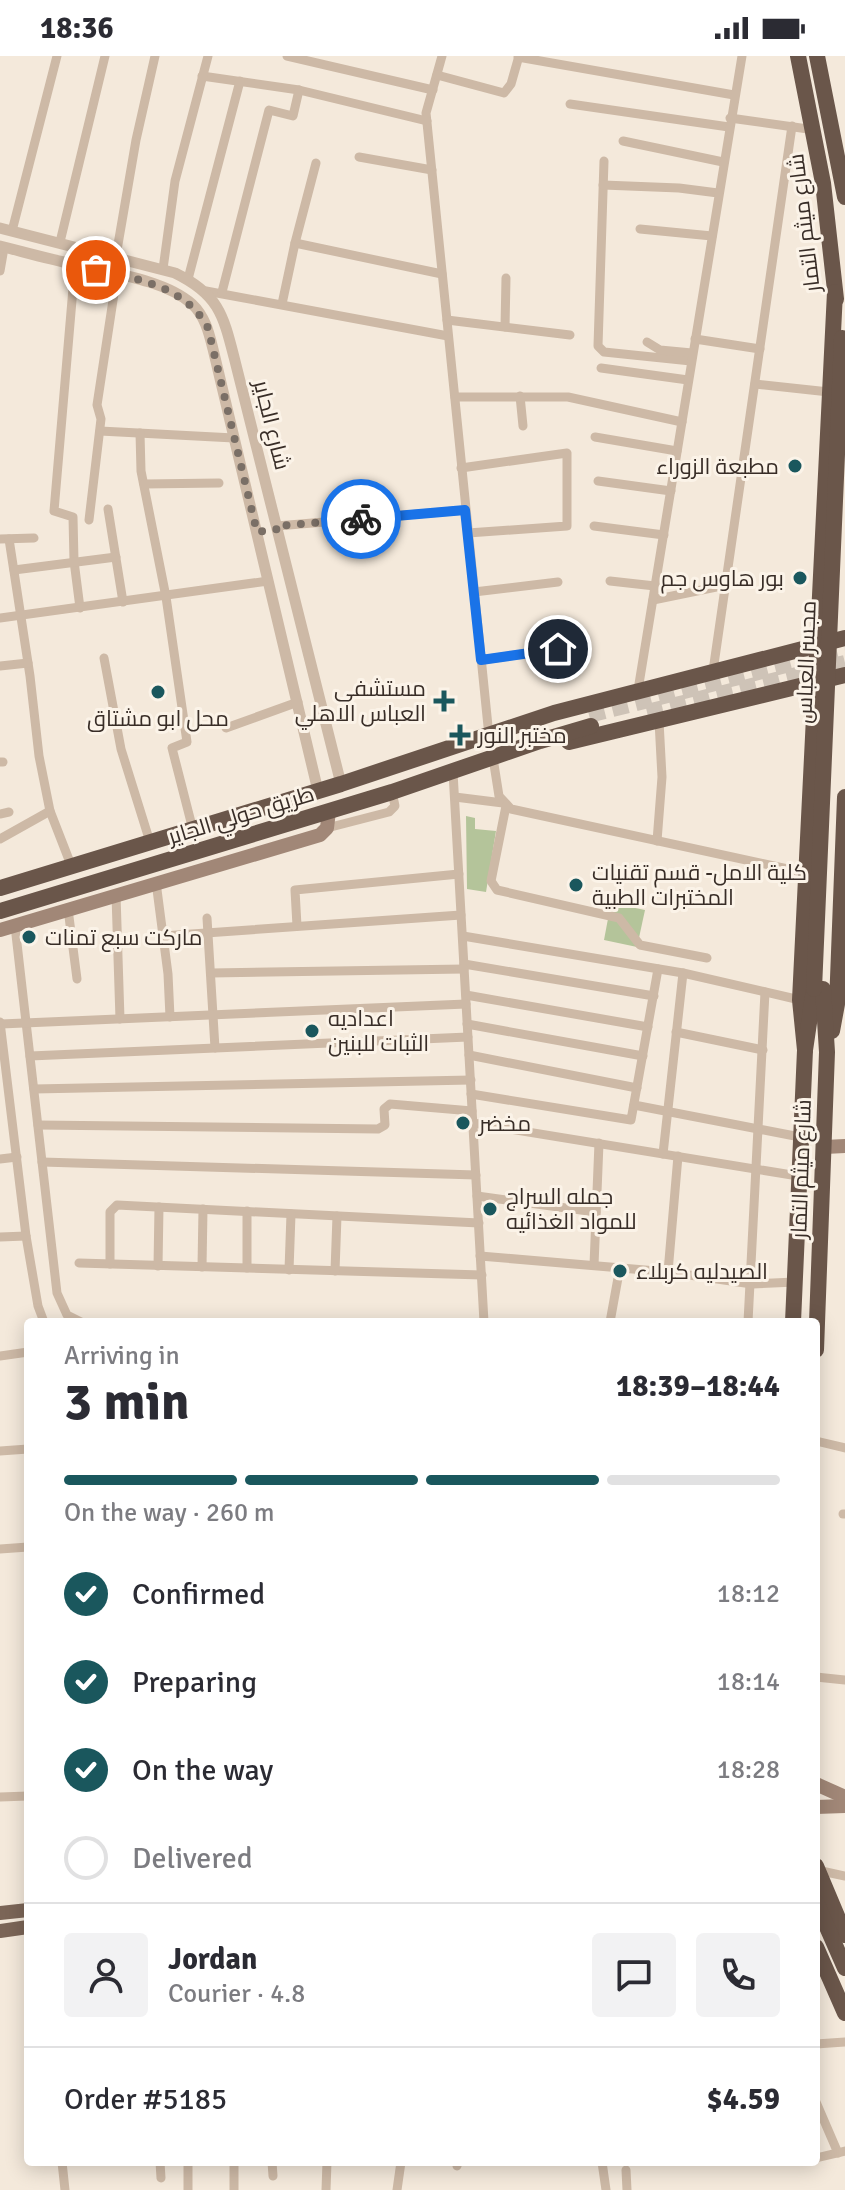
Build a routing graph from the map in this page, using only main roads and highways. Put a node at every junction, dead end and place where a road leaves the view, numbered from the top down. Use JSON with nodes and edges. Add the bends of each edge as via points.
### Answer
{"nodes":[{"id":1,"x":798,"y":56,"type":"edge"},
{"id":2,"x":817,"y":56,"type":"edge"},
{"id":3,"x":845,"y":197,"type":"edge"},
{"id":4,"x":835,"y":292,"type":"junction"},
{"id":5,"x":842,"y":338,"type":"joint"},
{"id":6,"x":845,"y":483,"type":"edge"},
{"id":7,"x":818,"y":619,"type":"junction"},
{"id":8,"x":845,"y":638,"type":"edge"},
{"id":9,"x":817,"y":645,"type":"junction"},
{"id":10,"x":790,"y":652,"type":"junction"},
{"id":11,"x":845,"y":675,"type":"edge"},
{"id":12,"x":815,"y":682,"type":"junction"},
{"id":13,"x":786,"y":690,"type":"junction"},
{"id":14,"x":814,"y":714,"type":"junction"},
{"id":15,"x":489,"y":736,"type":"junction"},
{"id":16,"x":493,"y":758,"type":"junction"},
{"id":17,"x":845,"y":797,"type":"edge"},
{"id":18,"x":329,"y":811,"type":"junction"},
{"id":19,"x":844,"y":880,"type":"edge"},
{"id":20,"x":0,"y":888,"type":"edge"},
{"id":21,"x":50,"y":896,"type":"junction"},
{"id":22,"x":0,"y":911,"type":"edge"},
{"id":23,"x":62,"y":912,"type":"junction"},
{"id":24,"x":7,"y":928,"type":"edge"},
{"id":25,"x":819,"y":989,"type":"junction"},
{"id":26,"x":805,"y":1050,"type":"junction"},
{"id":27,"x":827,"y":1052,"type":"junction"},
{"id":28,"x":845,"y":1146,"type":"edge"},
{"id":29,"x":825,"y":1147,"type":"junction"},
{"id":30,"x":793,"y":1318,"type":"edge"},
{"id":31,"x":817,"y":1318,"type":"edge"},
{"id":32,"x":820,"y":1786,"type":"edge"},
{"id":33,"x":845,"y":1797,"type":"edge"},
{"id":34,"x":845,"y":1806,"type":"edge"},
{"id":35,"x":820,"y":1807,"type":"edge"},
{"id":36,"x":820,"y":1875,"type":"edge"},
{"id":37,"x":24,"y":1910,"type":"edge"},
{"id":38,"x":820,"y":1911,"type":"edge"},
{"id":39,"x":0,"y":1913,"type":"edge"},
{"id":40,"x":24,"y":1928,"type":"edge"},
{"id":41,"x":820,"y":1930,"type":"edge"},
{"id":42,"x":0,"y":1931,"type":"edge"},
{"id":43,"x":845,"y":1935,"type":"edge"},
{"id":44,"x":820,"y":1956,"type":"edge"},
{"id":45,"x":845,"y":1968,"type":"edge"},
{"id":46,"x":845,"y":1987,"type":"edge"},
{"id":47,"x":845,"y":2013,"type":"edge"}],
"edges":[{"from":1,"to":4,"type":"highway","name":"شارع ميثم التمار","via":[[815,130]]},
{"from":2,"to":3,"type":"highway","name":"شارع ميثم التمار"},
{"from":4,"to":5,"type":"highway","name":"شارع ميثم التمار"},
{"from":4,"to":7,"type":"highway"},
{"from":5,"to":25,"type":"highway","name":"مجسر العباس","bridge":true},
{"from":6,"to":25,"type":"highway","name":"مجسر العباس"},
{"from":7,"to":9,"type":"highway"},
{"from":7,"to":10,"type":"highway","via":[[811,637]]},
{"from":8,"to":9,"type":"highway"},
{"from":9,"to":10,"type":"highway"},
{"from":9,"to":12,"type":"highway"},
{"from":10,"to":15,"type":"highway","via":[[554,713]]},
{"from":11,"to":12,"type":"highway"},
{"from":12,"to":13,"type":"highway"},
{"from":12,"to":14,"type":"highway"},
{"from":13,"to":14,"type":"highway","via":[[805,697]]},
{"from":13,"to":16,"type":"highway"},
{"from":14,"to":26,"type":"highway","via":[[800,1000]]},
{"from":15,"to":16,"type":"highway","via":[[590,721]]},
{"from":15,"to":20,"type":"highway","name":"طريق حولي الجاير"},
{"from":16,"to":18,"type":"highway","name":"طريق حولي الجاير"},
{"from":17,"to":19,"type":"highway"},
{"from":18,"to":21,"type":"highway","name":"طريق حولي الجاير"},
{"from":18,"to":23,"type":"main road","via":[[327,828],[320,835]]},
{"from":19,"to":27,"type":"highway","via":[[837,1004]]},
{"from":21,"to":22,"type":"highway","name":"طريق حولي الجاير"},
{"from":21,"to":23,"type":"highway"},
{"from":23,"to":24,"type":"main road"},
{"from":25,"to":26,"type":"highway","name":"شارع ميثم التمار"},
{"from":25,"to":27,"type":"highway","name":"شارع ميثم التمار"},
{"from":26,"to":30,"type":"highway","name":"شارع ميثم التمار"},
{"from":27,"to":29,"type":"highway","name":"شارع ميثم التمار"},
{"from":28,"to":29,"type":"main road"},
{"from":29,"to":31,"type":"highway","name":"شارع ميثم التمار"},
{"from":32,"to":33,"type":"main road"},
{"from":34,"to":35,"type":"main road"},
{"from":36,"to":43,"type":"highway"},
{"from":37,"to":39,"type":"main road"},
{"from":38,"to":45,"type":"highway"},
{"from":40,"to":42,"type":"main road"},
{"from":41,"to":46,"type":"highway"},
{"from":44,"to":47,"type":"highway"}]}
